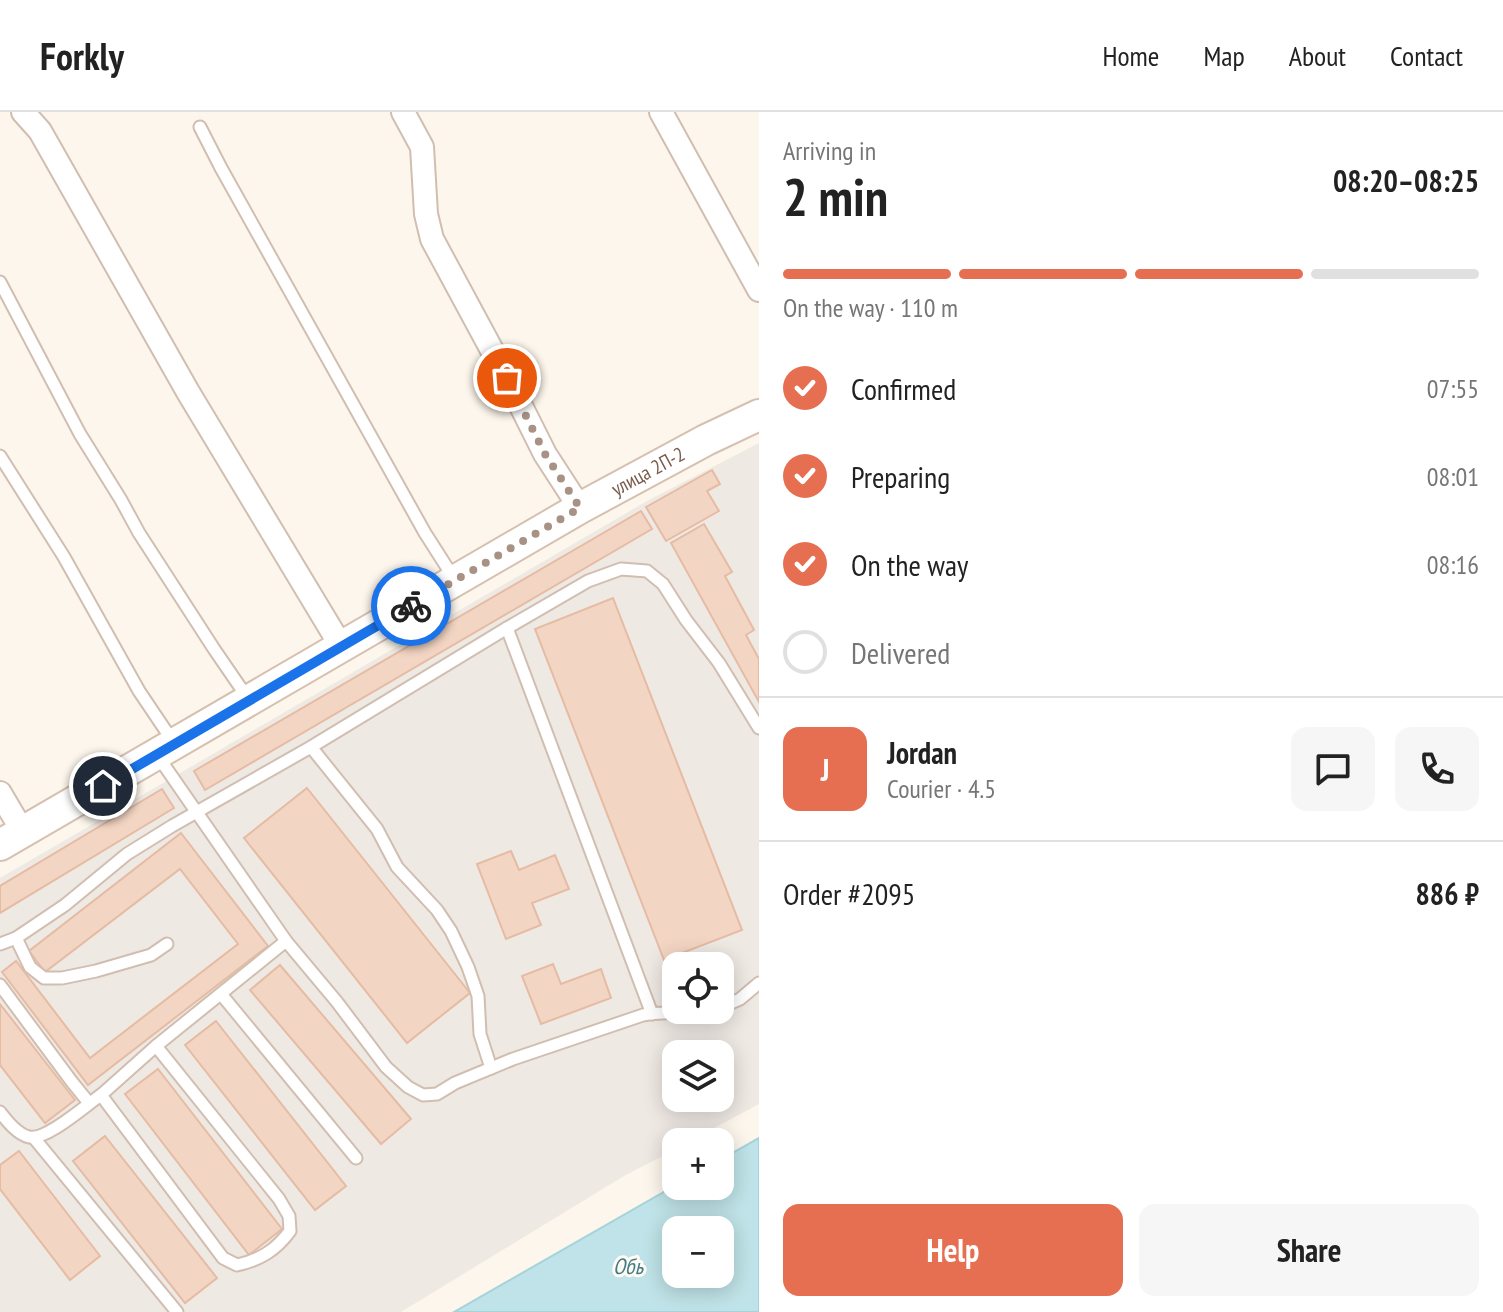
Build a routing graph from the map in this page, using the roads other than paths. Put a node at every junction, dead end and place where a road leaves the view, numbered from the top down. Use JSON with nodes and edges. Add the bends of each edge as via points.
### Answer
{"nodes":[{"id":1,"x":23,"y":112,"type":"edge"},
{"id":2,"x":403,"y":112,"type":"edge"},
{"id":3,"x":661,"y":112,"type":"edge"},
{"id":4,"x":200,"y":127,"type":"dead end"},
{"id":5,"x":0,"y":282,"type":"edge"},
{"id":6,"x":759,"y":290,"type":"edge"},
{"id":7,"x":759,"y":415,"type":"edge"},
{"id":8,"x":0,"y":456,"type":"edge"},
{"id":9,"x":580,"y":508,"type":"junction"},
{"id":10,"x":456,"y":581,"type":"junction"},
{"id":11,"x":507,"y":628,"type":"junction"},
{"id":12,"x":341,"y":646,"type":"junction"},
{"id":13,"x":249,"y":700,"type":"junction"},
{"id":14,"x":759,"y":728,"type":"edge"},
{"id":15,"x":311,"y":747,"type":"junction"},
{"id":16,"x":166,"y":749,"type":"junction"},
{"id":17,"x":0,"y":793,"type":"edge"},
{"id":18,"x":198,"y":813,"type":"junction"},
{"id":19,"x":12,"y":838,"type":"edge"},
{"id":20,"x":16,"y":938,"type":"junction"},
{"id":21,"x":286,"y":941,"type":"junction"},
{"id":22,"x":0,"y":944,"type":"edge"},
{"id":23,"x":167,"y":944,"type":"dead end"},
{"id":24,"x":759,"y":983,"type":"edge"},
{"id":25,"x":0,"y":985,"type":"edge"},
{"id":26,"x":221,"y":994,"type":"junction"},
{"id":27,"x":734,"y":1002,"type":"edge"},
{"id":28,"x":662,"y":1012,"type":"edge"},
{"id":29,"x":652,"y":1014,"type":"junction"},
{"id":30,"x":156,"y":1046,"type":"junction"},
{"id":31,"x":491,"y":1068,"type":"junction"},
{"id":32,"x":101,"y":1095,"type":"junction"},
{"id":33,"x":89,"y":1103,"type":"junction"},
{"id":34,"x":0,"y":1112,"type":"edge"},
{"id":35,"x":34,"y":1138,"type":"junction"},
{"id":36,"x":356,"y":1158,"type":"dead end"},
{"id":37,"x":177,"y":1312,"type":"edge"}],
"edges":[{"from":1,"to":12,"type":"street","via":[[40,131]]},
{"from":2,"to":9,"type":"street","via":[[422,147],[432,239],[545,454]]},
{"from":3,"to":6,"type":"street"},
{"from":4,"to":10,"type":"lane"},
{"from":5,"to":13,"type":"lane","via":[[80,434]]},
{"from":7,"to":9,"type":"main road","name":"улица 2П-2"},
{"from":8,"to":16,"type":"lane","via":[[64,557]]},
{"from":9,"to":10,"type":"main road","name":"улица 2П-2"},
{"from":10,"to":12,"type":"main road","name":"улица 2П-2"},
{"from":11,"to":14,"type":"lane","via":[[588,581],[621,569],[647,571],[663,584]]},
{"from":11,"to":15,"type":"lane"},
{"from":11,"to":29,"type":"lane"},
{"from":12,"to":13,"type":"main road","name":"улица 2П-2"},
{"from":13,"to":16,"type":"main road","name":"улица 2П-2"},
{"from":15,"to":18,"type":"lane"},
{"from":15,"to":31,"type":"lane","via":[[377,829],[397,867],[451,931],[478,996],[480,1034]]},
{"from":16,"to":18,"type":"lane"},
{"from":16,"to":19,"type":"main road","name":"улица 2П-2"},
{"from":17,"to":19,"type":"street"},
{"from":18,"to":20,"type":"lane","via":[[127,854]]},
{"from":18,"to":21,"type":"lane"},
{"from":20,"to":22,"type":"lane"},
{"from":20,"to":23,"type":"lane","via":[[30,967],[44,978],[96,971],[151,955]]},
{"from":21,"to":26,"type":"lane"},
{"from":21,"to":31,"type":"lane","via":[[386,1067],[408,1087],[423,1095],[437,1094]]},
{"from":24,"to":27,"type":"lane"},
{"from":25,"to":33,"type":"lane"},
{"from":26,"to":30,"type":"lane"},
{"from":26,"to":36,"type":"lane"},
{"from":28,"to":29,"type":"lane"},
{"from":29,"to":31,"type":"lane"},
{"from":30,"to":32,"type":"lane"},
{"from":30,"to":32,"type":"lane","via":[[279,1199],[290,1231],[280,1245],[252,1262],[237,1265],[223,1258]]},
{"from":32,"to":33,"type":"lane"},
{"from":33,"to":35,"type":"lane"},
{"from":34,"to":35,"type":"lane"},
{"from":35,"to":37,"type":"lane"}]}
